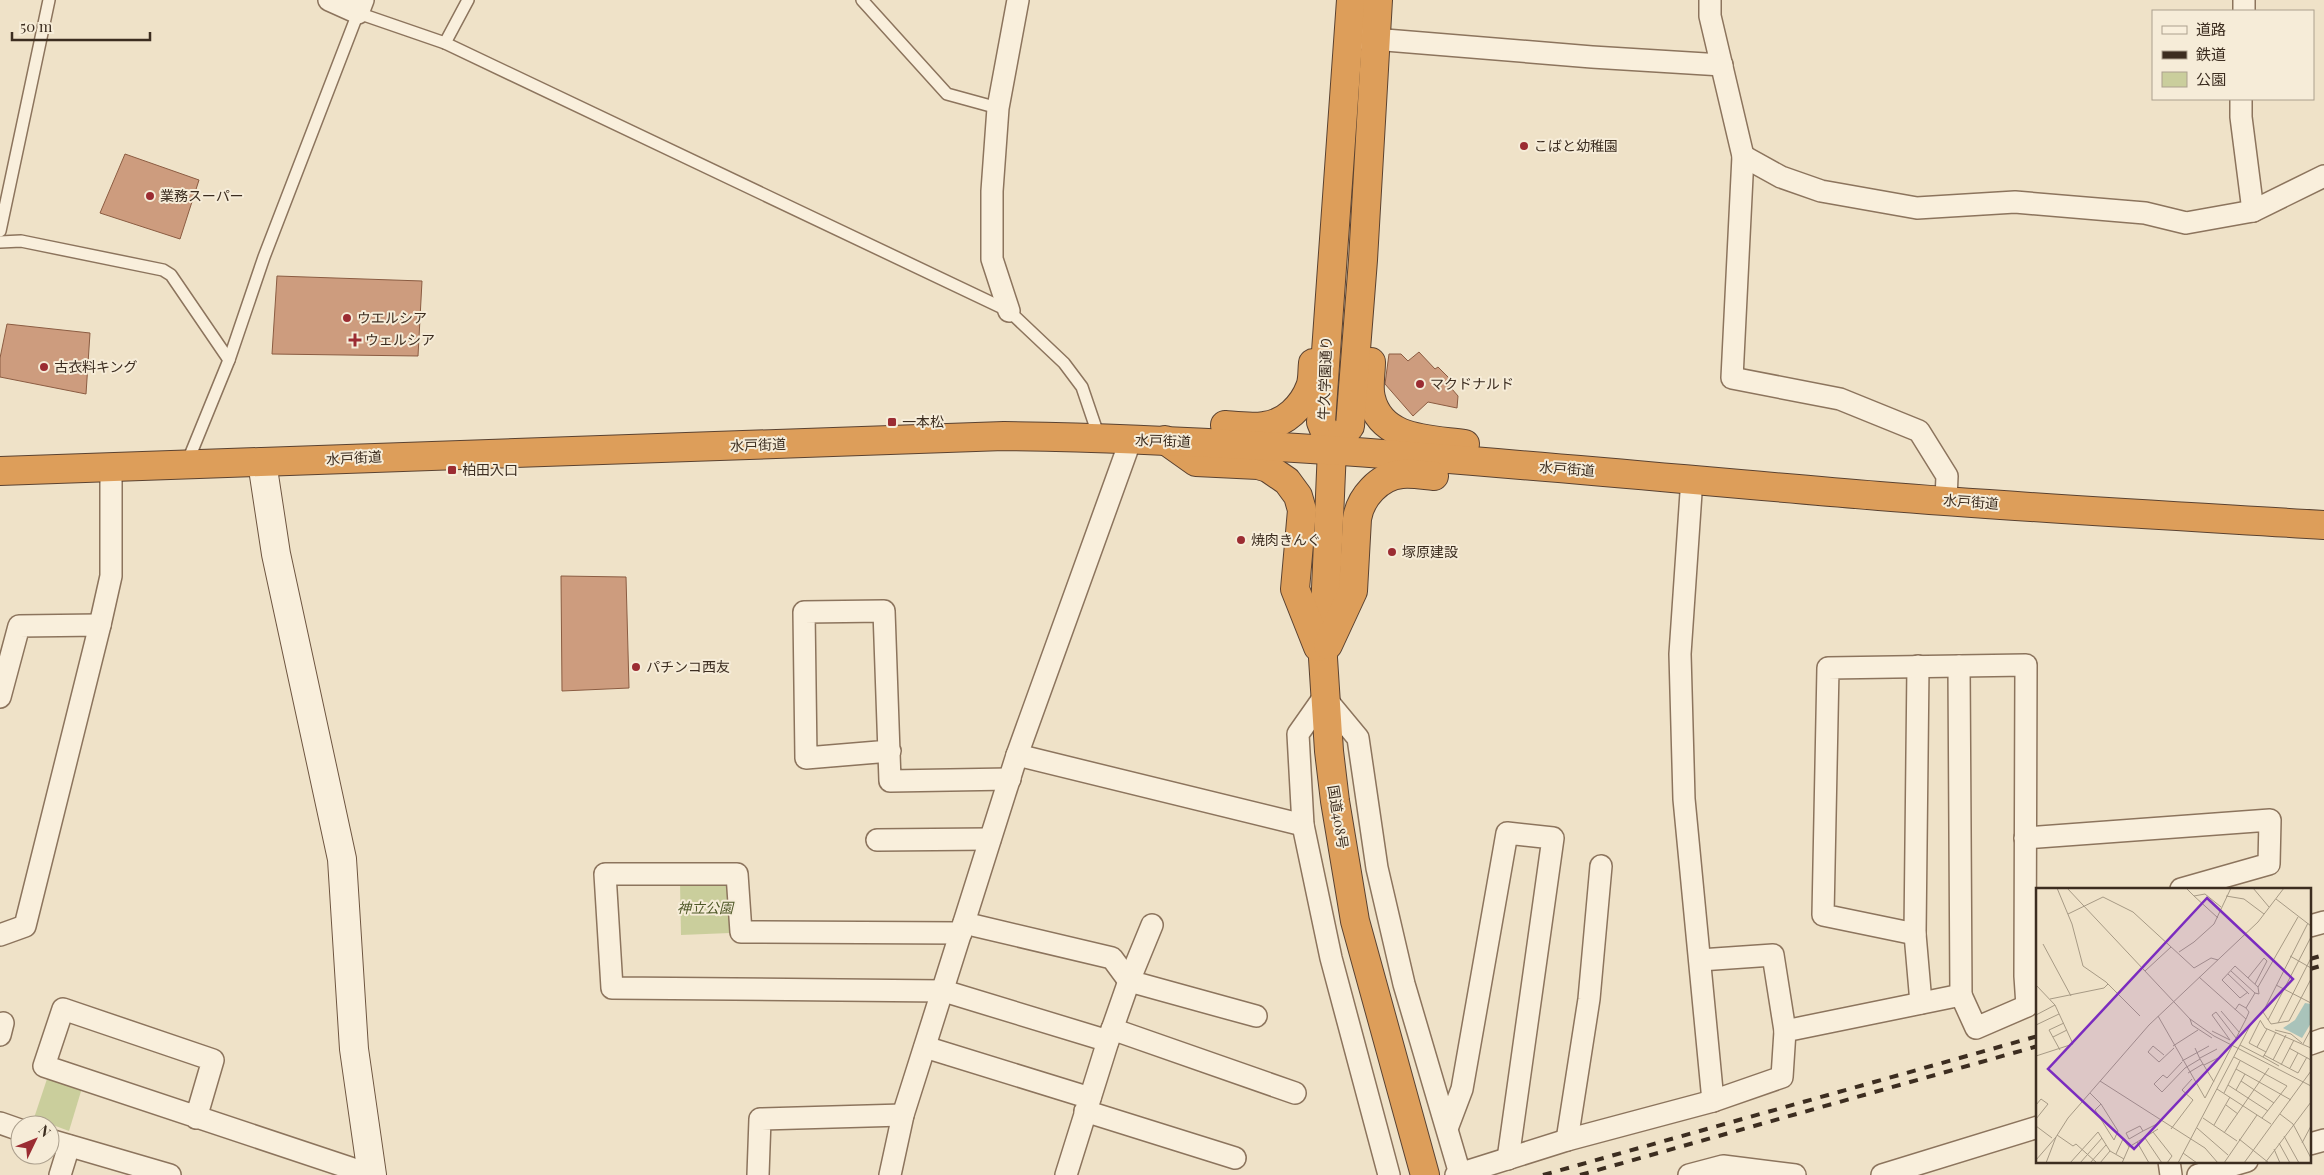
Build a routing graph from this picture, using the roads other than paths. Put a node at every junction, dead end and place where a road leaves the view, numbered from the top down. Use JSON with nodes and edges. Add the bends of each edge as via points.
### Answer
{"nodes":[{"id":1,"x":49,"y":0,"type":"edge"},
{"id":2,"x":330,"y":0,"type":"edge"},
{"id":3,"x":468,"y":0,"type":"edge"},
{"id":4,"x":862,"y":0,"type":"edge"},
{"id":5,"x":1018,"y":0,"type":"edge"},
{"id":6,"x":1351,"y":0,"type":"edge"},
{"id":7,"x":1378,"y":0,"type":"edge"},
{"id":8,"x":1710,"y":0,"type":"edge"},
{"id":9,"x":361,"y":7,"type":"edge"},
{"id":10,"x":1348,"y":37,"type":"junction"},
{"id":11,"x":1376,"y":39,"type":"junction"},
{"id":12,"x":445,"y":43,"type":"junction"},
{"id":13,"x":1722,"y":65,"type":"junction"},
{"id":14,"x":2241,"y":100,"type":"edge"},
{"id":15,"x":998,"y":108,"type":"junction"},
{"id":16,"x":1743,"y":156,"type":"junction"},
{"id":17,"x":2324,"y":176,"type":"edge"},
{"id":18,"x":2253,"y":211,"type":"junction"},
{"id":19,"x":0,"y":231,"type":"edge"},
{"id":20,"x":0,"y":242,"type":"edge"},
{"id":21,"x":1332,"y":248,"type":"junction"},
{"id":22,"x":1363,"y":260,"type":"junction"},
{"id":23,"x":1009,"y":311,"type":"junction"},
{"id":24,"x":229,"y":360,"type":"junction"},
{"id":25,"x":1099,"y":437,"type":"junction"},
{"id":26,"x":1131,"y":439,"type":"junction"},
{"id":27,"x":1164,"y":440,"type":"junction"},
{"id":28,"x":1332,"y":449,"type":"junction"},
{"id":29,"x":262,"y":462,"type":"junction"},
{"id":30,"x":188,"y":463,"type":"junction"},
{"id":31,"x":1496,"y":464,"type":"junction"},
{"id":32,"x":111,"y":467,"type":"junction"},
{"id":33,"x":1550,"y":468,"type":"junction"},
{"id":34,"x":0,"y":471,"type":"edge"},
{"id":35,"x":1692,"y":478,"type":"junction"},
{"id":36,"x":1946,"y":500,"type":"junction"},
{"id":37,"x":2324,"y":525,"type":"edge"},
{"id":38,"x":100,"y":625,"type":"junction"},
{"id":39,"x":1323,"y":658,"type":"junction"},
{"id":40,"x":1918,"y":666,"type":"junction"},
{"id":41,"x":1959,"y":666,"type":"junction"},
{"id":42,"x":0,"y":697,"type":"edge"},
{"id":43,"x":1324,"y":697,"type":"junction"},
{"id":44,"x":890,"y":752,"type":"junction"},
{"id":45,"x":1017,"y":755,"type":"junction"},
{"id":46,"x":1010,"y":779,"type":"junction"},
{"id":47,"x":1303,"y":825,"type":"junction"},
{"id":48,"x":2025,"y":838,"type":"junction"},
{"id":49,"x":990,"y":839,"type":"junction"},
{"id":50,"x":877,"y":840,"type":"dead end"},
{"id":51,"x":1601,"y":866,"type":"dead end"},
{"id":52,"x":2185,"y":888,"type":"edge"},
{"id":53,"x":1152,"y":925,"type":"dead end"},
{"id":54,"x":962,"y":928,"type":"junction"},
{"id":55,"x":2031,"y":931,"type":"edge"},
{"id":56,"x":1915,"y":934,"type":"junction"},
{"id":57,"x":0,"y":935,"type":"edge"},
{"id":58,"x":1700,"y":960,"type":"junction"},
{"id":59,"x":2031,"y":974,"type":"edge"},
{"id":60,"x":1129,"y":981,"type":"junction"},
{"id":61,"x":944,"y":990,"type":"junction"},
{"id":62,"x":1961,"y":995,"type":"junction"},
{"id":63,"x":1920,"y":1003,"type":"junction"},
{"id":64,"x":1256,"y":1016,"type":"dead end"},
{"id":65,"x":0,"y":1024,"type":"edge"},
{"id":66,"x":1786,"y":1031,"type":"junction"},
{"id":67,"x":0,"y":1035,"type":"edge"},
{"id":68,"x":1110,"y":1035,"type":"junction"},
{"id":69,"x":2324,"y":1039,"type":"edge"},
{"id":70,"x":2312,"y":1043,"type":"edge"},
{"id":71,"x":925,"y":1047,"type":"junction"},
{"id":72,"x":1295,"y":1093,"type":"dead end"},
{"id":73,"x":1713,"y":1101,"type":"junction"},
{"id":74,"x":1088,"y":1105,"type":"junction"},
{"id":75,"x":902,"y":1115,"type":"junction"},
{"id":76,"x":196,"y":1118,"type":"junction"},
{"id":77,"x":1448,"y":1126,"type":"junction"},
{"id":78,"x":2036,"y":1128,"type":"edge"},
{"id":79,"x":1567,"y":1140,"type":"junction"},
{"id":80,"x":60,"y":1143,"type":"edge"},
{"id":81,"x":1235,"y":1158,"type":"dead end"},
{"id":82,"x":1508,"y":1159,"type":"junction"},
{"id":83,"x":2169,"y":1162,"type":"edge"},
{"id":84,"x":2244,"y":1162,"type":"edge"},
{"id":85,"x":162,"y":1174,"type":"edge"},
{"id":86,"x":1458,"y":1174,"type":"edge"},
{"id":87,"x":372,"y":1175,"type":"edge"},
{"id":88,"x":758,"y":1175,"type":"edge"},
{"id":89,"x":890,"y":1175,"type":"edge"},
{"id":90,"x":1066,"y":1175,"type":"edge"},
{"id":91,"x":1389,"y":1175,"type":"edge"},
{"id":92,"x":1425,"y":1175,"type":"edge"},
{"id":93,"x":1689,"y":1175,"type":"edge"},
{"id":94,"x":1795,"y":1175,"type":"edge"},
{"id":95,"x":1882,"y":1175,"type":"edge"},
{"id":96,"x":2171,"y":1175,"type":"edge"},
{"id":97,"x":2198,"y":1175,"type":"edge"}],
"edges":[{"from":1,"to":19,"type":"lane"},
{"from":2,"to":9,"type":"street"},
{"from":3,"to":12,"type":"lane"},
{"from":4,"to":15,"type":"lane","via":[[947,94]]},
{"from":5,"to":15,"type":"street"},
{"from":6,"to":10,"type":"highway","name":"牛久学園通り"},
{"from":7,"to":11,"type":"highway","name":"牛久学園通り"},
{"from":8,"to":13,"type":"street","via":[[1710,16]]},
{"from":9,"to":12,"type":"lane"},
{"from":9,"to":24,"type":"lane","via":[[264,257]]},
{"from":10,"to":11,"type":"street"},
{"from":10,"to":21,"type":"highway","name":"牛久学園通り"},
{"from":11,"to":13,"type":"street"},
{"from":11,"to":22,"type":"highway","name":"牛久学園通り"},
{"from":12,"to":23,"type":"lane"},
{"from":13,"to":16,"type":"street"},
{"from":14,"to":18,"type":"street"},
{"from":15,"to":23,"type":"street","via":[[992,190],[992,259]]},
{"from":16,"to":18,"type":"street","via":[[1781,177],[1820,191],[1918,208],[2015,202],[2145,213],[2186,223]]},
{"from":16,"to":36,"type":"street","via":[[1732,378],[1840,399],[1919,431],[1947,476]]},
{"from":17,"to":18,"type":"street"},
{"from":20,"to":24,"type":"lane","via":[[21,241],[163,270],[171,275]]},
{"from":21,"to":27,"type":"highway","via":[[1320,287],[1311,385],[1302,402],[1275,424],[1197,424]]},
{"from":21,"to":28,"type":"highway","name":"牛久学園通り","via":[[1321,422]]},
{"from":22,"to":28,"type":"highway","name":"牛久学園通り","via":[[1350,426]]},
{"from":22,"to":33,"type":"highway","via":[[1374,292],[1370,396],[1374,409],[1385,424],[1412,436],[1536,454]]},
{"from":23,"to":25,"type":"lane","via":[[1064,363],[1082,387]]},
{"from":24,"to":30,"type":"lane"},
{"from":25,"to":26,"type":"highway","name":"水戸街道"},
{"from":25,"to":29,"type":"highway","name":"水戸街道","via":[[1004,436]]},
{"from":26,"to":27,"type":"highway","name":"水戸街道"},
{"from":26,"to":45,"type":"street"},
{"from":27,"to":28,"type":"highway","name":"水戸街道"},
{"from":27,"to":39,"type":"highway","via":[[1196,462],[1268,468],[1287,481],[1298,496],[1302,510],[1295,589]]},
{"from":28,"to":31,"type":"highway","name":"水戸街道"},
{"from":28,"to":39,"type":"highway","name":"国道408号"},
{"from":29,"to":30,"type":"highway","name":"水戸街道"},
{"from":29,"to":87,"type":"street","via":[[276,554],[342,859],[354,1049]]},
{"from":30,"to":32,"type":"highway","name":"水戸街道"},
{"from":31,"to":33,"type":"highway","name":"水戸街道"},
{"from":31,"to":39,"type":"highway","via":[[1449,478],[1399,474],[1373,489],[1363,499],[1357,519],[1353,591]]},
{"from":32,"to":34,"type":"highway","name":"水戸街道"},
{"from":32,"to":38,"type":"street","via":[[111,576]]},
{"from":33,"to":35,"type":"highway","name":"水戸街道"},
{"from":35,"to":36,"type":"highway","name":"水戸街道"},
{"from":35,"to":58,"type":"street","via":[[1680,654],[1684,798]]},
{"from":36,"to":37,"type":"highway","name":"水戸街道"},
{"from":38,"to":42,"type":"street","via":[[19,626]]},
{"from":38,"to":57,"type":"street","via":[[25,926]]},
{"from":39,"to":43,"type":"highway","name":"国道408号"},
{"from":40,"to":41,"type":"street"},
{"from":40,"to":56,"type":"street"},
{"from":40,"to":56,"type":"street","via":[[1828,668],[1823,916]]},
{"from":41,"to":48,"type":"street","via":[[2026,665]]},
{"from":41,"to":62,"type":"street"},
{"from":43,"to":47,"type":"street","via":[[1298,734]]},
{"from":43,"to":77,"type":"street","via":[[1358,738],[1377,868],[1404,984]]},
{"from":43,"to":92,"type":"highway","name":"国道408号","via":[[1336,810],[1355,921]]},
{"from":44,"to":44,"type":"street","via":[[884,611],[804,612],[806,758]]},
{"from":44,"to":46,"type":"street","via":[[890,781]]},
{"from":45,"to":46,"type":"street"},
{"from":45,"to":47,"type":"street"},
{"from":46,"to":49,"type":"street"},
{"from":47,"to":91,"type":"street","via":[[1332,958]]},
{"from":48,"to":52,"type":"street","via":[[2270,820],[2270,864]]},
{"from":48,"to":55,"type":"street"},
{"from":49,"to":50,"type":"street"},
{"from":49,"to":54,"type":"street"},
{"from":51,"to":79,"type":"street","via":[[1590,999]]},
{"from":53,"to":60,"type":"street"},
{"from":54,"to":60,"type":"street","via":[[1112,958]]},
{"from":54,"to":61,"type":"street"},
{"from":54,"to":61,"type":"street","via":[[742,932],[736,874],[605,874],[612,988]]},
{"from":55,"to":59,"type":"street"},
{"from":56,"to":63,"type":"street"},
{"from":58,"to":66,"type":"street","via":[[1773,954]]},
{"from":58,"to":73,"type":"street"},
{"from":59,"to":62,"type":"street","via":[[2027,1006],[1976,1028]]},
{"from":60,"to":64,"type":"street"},
{"from":60,"to":68,"type":"street"},
{"from":61,"to":68,"type":"street"},
{"from":61,"to":71,"type":"street"},
{"from":62,"to":63,"type":"street"},
{"from":63,"to":66,"type":"street"},
{"from":65,"to":67,"type":"street","via":[[3,1023]]},
{"from":66,"to":73,"type":"street","via":[[1782,1077]]},
{"from":68,"to":72,"type":"street"},
{"from":68,"to":74,"type":"street"},
{"from":69,"to":70,"type":"street"},
{"from":71,"to":74,"type":"street"},
{"from":71,"to":75,"type":"street"},
{"from":73,"to":79,"type":"street"},
{"from":74,"to":81,"type":"street"},
{"from":74,"to":90,"type":"street"},
{"from":75,"to":88,"type":"street","via":[[760,1119]]},
{"from":75,"to":89,"type":"street"},
{"from":76,"to":76,"type":"street","via":[[44,1066],[63,1009],[212,1060]]},
{"from":76,"to":87,"type":"street"},
{"from":77,"to":82,"type":"street","via":[[1462,1089],[1507,833],[1553,838]]},
{"from":77,"to":86,"type":"street"},
{"from":78,"to":95,"type":"street"},
{"from":79,"to":82,"type":"street"},
{"from":80,"to":85,"type":"street"},
{"from":82,"to":86,"type":"street"},
{"from":83,"to":96,"type":"street"},
{"from":84,"to":97,"type":"street"},
{"from":93,"to":94,"type":"street","via":[[1723,1166]]}]}
